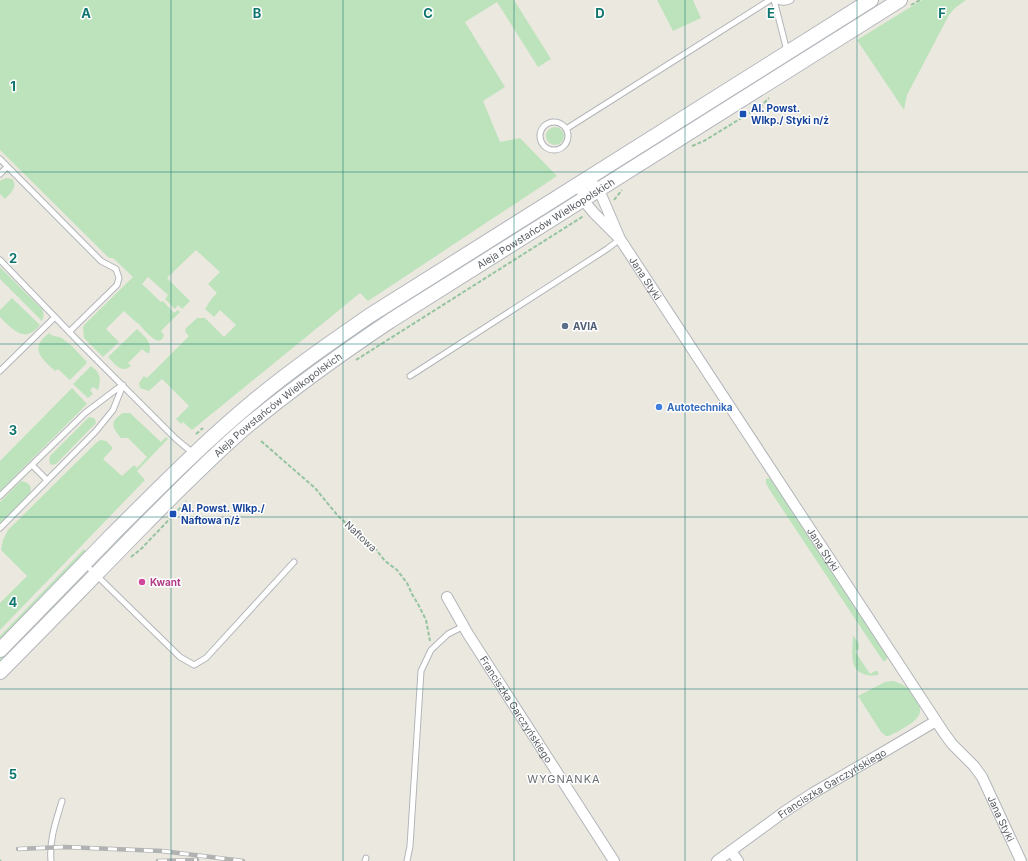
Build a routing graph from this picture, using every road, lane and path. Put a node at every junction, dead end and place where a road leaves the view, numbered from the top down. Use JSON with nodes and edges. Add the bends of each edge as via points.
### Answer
{"nodes":[{"id":1,"x":770,"y":0,"type":"edge"},
{"id":2,"x":775,"y":0,"type":"edge"},
{"id":3,"x":791,"y":0,"type":"edge"},
{"id":4,"x":871,"y":0,"type":"edge"},
{"id":5,"x":920,"y":0,"type":"edge"},
{"id":6,"x":903,"y":4,"type":"edge"},
{"id":7,"x":788,"y":52,"type":"junction"},
{"id":8,"x":770,"y":96,"type":"dead end"},
{"id":9,"x":566,"y":129,"type":"junction"},
{"id":10,"x":687,"y":148,"type":"dead end"},
{"id":11,"x":0,"y":159,"type":"edge"},
{"id":12,"x":8,"y":167,"type":"junction"},
{"id":13,"x":0,"y":174,"type":"edge"},
{"id":14,"x":584,"y":181,"type":"junction"},
{"id":15,"x":600,"y":190,"type":"junction"},
{"id":16,"x":623,"y":190,"type":"dead end"},
{"id":17,"x":584,"y":200,"type":"junction"},
{"id":18,"x":606,"y":205,"type":"junction"},
{"id":19,"x":594,"y":213,"type":"junction"},
{"id":20,"x":620,"y":239,"type":"junction"},
{"id":21,"x":0,"y":260,"type":"edge"},
{"id":22,"x":55,"y":317,"type":"junction"},
{"id":23,"x":69,"y":332,"type":"junction"},
{"id":24,"x":351,"y":363,"type":"dead end"},
{"id":25,"x":0,"y":371,"type":"edge"},
{"id":26,"x":410,"y":376,"type":"dead end"},
{"id":27,"x":123,"y":385,"type":"junction"},
{"id":28,"x":261,"y":441,"type":"dead end"},
{"id":29,"x":194,"y":454,"type":"junction"},
{"id":30,"x":32,"y":465,"type":"junction"},
{"id":31,"x":205,"y":465,"type":"junction"},
{"id":32,"x":47,"y":480,"type":"junction"},
{"id":33,"x":0,"y":496,"type":"edge"},
{"id":34,"x":189,"y":496,"type":"dead end"},
{"id":35,"x":0,"y":528,"type":"edge"},
{"id":36,"x":130,"y":558,"type":"dead end"},
{"id":37,"x":294,"y":562,"type":"dead end"},
{"id":38,"x":85,"y":563,"type":"junction"},
{"id":39,"x":96,"y":574,"type":"junction"},
{"id":40,"x":447,"y":597,"type":"dead end"},
{"id":41,"x":464,"y":626,"type":"junction"},
{"id":42,"x":0,"y":650,"type":"edge"},
{"id":43,"x":431,"y":650,"type":"junction"},
{"id":44,"x":0,"y":672,"type":"edge"},
{"id":45,"x":936,"y":721,"type":"junction"},
{"id":46,"x":62,"y":801,"type":"dead end"},
{"id":47,"x":732,"y":851,"type":"junction"},
{"id":48,"x":51,"y":861,"type":"edge"},
{"id":49,"x":407,"y":861,"type":"edge"},
{"id":50,"x":614,"y":861,"type":"edge"},
{"id":51,"x":717,"y":861,"type":"edge"},
{"id":52,"x":738,"y":861,"type":"edge"},
{"id":53,"x":1021,"y":861,"type":"edge"}],
"edges":[{"from":1,"to":9,"type":"lane"},
{"from":2,"to":3,"type":"lane"},
{"from":2,"to":7,"type":"lane"},
{"from":4,"to":7,"type":"main road","name":"Aleja Powstańców Wielkopolskich"},
{"from":5,"to":6,"type":"path"},
{"from":6,"to":15,"type":"main road","name":"Aleja Powstańców Wielkopolskich"},
{"from":7,"to":14,"type":"main road","name":"Aleja Powstańców Wielkopolskich"},
{"from":8,"to":10,"type":"path","via":[[761,106],[704,141]]},
{"from":9,"to":9,"type":"lane","via":[[557,123],[547,124],[541,133],[542,144],[551,150],[561,148],[568,140]]},
{"from":11,"to":12,"type":"lane"},
{"from":12,"to":13,"type":"lane"},
{"from":12,"to":23,"type":"lane","via":[[101,261],[116,269],[117,285]]},
{"from":14,"to":15,"type":"street"},
{"from":14,"to":17,"type":"street"},
{"from":14,"to":29,"type":"main road","name":"Aleja Powstańców Wielkopolskich","via":[[341,335],[283,377]]},
{"from":15,"to":17,"type":"main road","name":"Aleja Powstańców Wielkopolskich"},
{"from":15,"to":18,"type":"street","name":"Jana Styki"},
{"from":16,"to":18,"type":"path"},
{"from":17,"to":19,"type":"street","name":"Jana Styki"},
{"from":17,"to":31,"type":"main road","name":"Aleja Powstańców Wielkopolskich","via":[[329,362],[289,392]]},
{"from":18,"to":20,"type":"street","name":"Jana Styki"},
{"from":19,"to":20,"type":"street","name":"Jana Styki"},
{"from":19,"to":24,"type":"path","via":[[589,217],[582,217]]},
{"from":20,"to":26,"type":"lane"},
{"from":20,"to":45,"type":"street","name":"Jana Styki"},
{"from":21,"to":22,"type":"lane"},
{"from":22,"to":23,"type":"lane"},
{"from":22,"to":25,"type":"lane"},
{"from":23,"to":27,"type":"lane"},
{"from":27,"to":29,"type":"lane"},
{"from":27,"to":30,"type":"lane","via":[[85,413]]},
{"from":27,"to":32,"type":"lane","via":[[113,410],[96,431]]},
{"from":28,"to":43,"type":"path","name":"Naftowa","via":[[315,488],[338,516],[397,570],[407,583],[426,620]]},
{"from":29,"to":31,"type":"lane","name":"Aleja Powstańców Wielkopolskich"},
{"from":29,"to":38,"type":"main road","name":"Aleja Powstańców Wielkopolskich"},
{"from":30,"to":32,"type":"lane"},
{"from":30,"to":33,"type":"lane"},
{"from":31,"to":39,"type":"main road","name":"Aleja Powstańców Wielkopolskich"},
{"from":32,"to":35,"type":"lane"},
{"from":34,"to":36,"type":"path"},
{"from":37,"to":39,"type":"lane","via":[[206,658],[194,665],[180,657]]},
{"from":38,"to":39,"type":"lane"},
{"from":38,"to":42,"type":"main road","name":"Aleja Powstańców Wielkopolskich"},
{"from":39,"to":44,"type":"main road","name":"Aleja Powstańców Wielkopolskich"},
{"from":40,"to":41,"type":"street","name":"Franciszka Garczyńskiego"},
{"from":41,"to":43,"type":"lane","via":[[448,634]]},
{"from":41,"to":50,"type":"street","name":"Franciszka Garczyńskiego"},
{"from":43,"to":49,"type":"lane","via":[[421,671]]},
{"from":45,"to":47,"type":"street","name":"Franciszka Garczyńskiego","via":[[813,793]]},
{"from":45,"to":53,"type":"street","name":"Jana Styki","via":[[952,744],[982,777]]},
{"from":46,"to":48,"type":"lane","via":[[50,848]]},
{"from":47,"to":51,"type":"street","name":"Franciszka Garczyńskiego"},
{"from":47,"to":52,"type":"street"}]}
